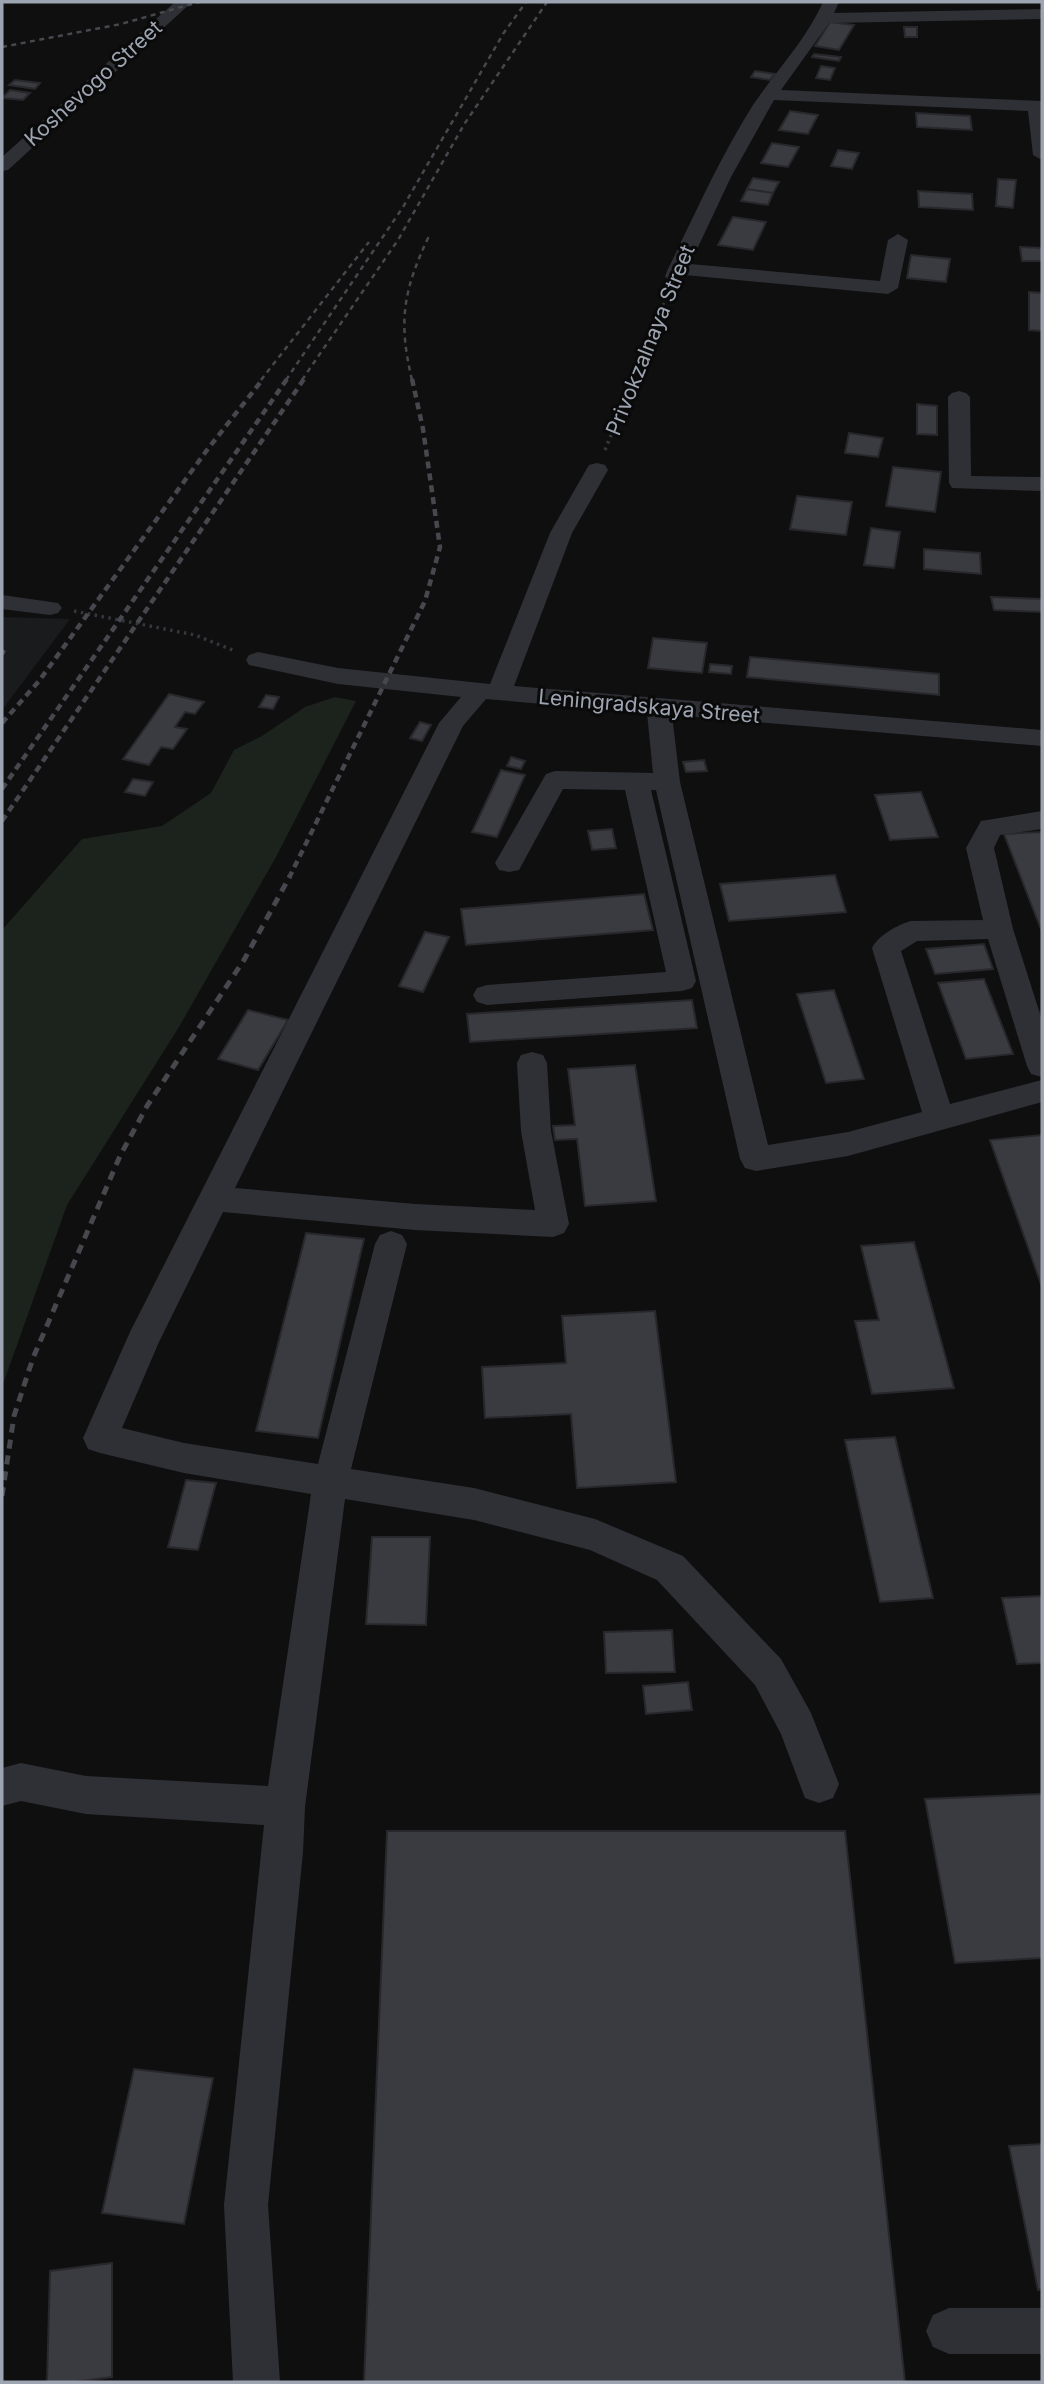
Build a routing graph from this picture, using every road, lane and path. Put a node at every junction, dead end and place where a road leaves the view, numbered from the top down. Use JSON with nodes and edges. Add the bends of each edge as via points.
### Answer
{"nodes":[{"id":1,"x":184,"y":2,"type":"edge"},
{"id":2,"x":828,"y":10,"type":"edge"},
{"id":3,"x":1042,"y":14,"type":"edge"},
{"id":4,"x":769,"y":95,"type":"junction"},
{"id":5,"x":1039,"y":106,"type":"edge"},
{"id":6,"x":1042,"y":155,"type":"edge"},
{"id":7,"x":2,"y":166,"type":"edge"},
{"id":8,"x":898,"y":240,"type":"dead end"},
{"id":9,"x":677,"y":272,"type":"junction"},
{"id":10,"x":959,"y":397,"type":"dead end"},
{"id":11,"x":597,"y":470,"type":"joint"},
{"id":12,"x":1042,"y":484,"type":"edge"},
{"id":13,"x":2,"y":603,"type":"edge"},
{"id":14,"x":50,"y":608,"type":"dead end"},
{"id":15,"x":75,"y":611,"type":"dead end"},
{"id":16,"x":258,"y":660,"type":"joint"},
{"id":17,"x":489,"y":692,"type":"junction"},
{"id":18,"x":659,"y":708,"type":"junction"},
{"id":19,"x":1042,"y":738,"type":"edge"},
{"id":20,"x":636,"y":782,"type":"junction"},
{"id":21,"x":667,"y":782,"type":"junction"},
{"id":22,"x":1042,"y":820,"type":"edge"},
{"id":23,"x":509,"y":863,"type":"dead end"},
{"id":24,"x":999,"y":929,"type":"junction"},
{"id":25,"x":487,"y":995,"type":"dead end"},
{"id":26,"x":532,"y":1063,"type":"dead end"},
{"id":27,"x":1042,"y":1066,"type":"edge"},
{"id":28,"x":1042,"y":1091,"type":"edge"},
{"id":29,"x":940,"y":1121,"type":"junction"},
{"id":30,"x":214,"y":1199,"type":"junction"},
{"id":31,"x":391,"y":1244,"type":"dead end"},
{"id":32,"x":331,"y":1480,"type":"junction"},
{"id":33,"x":819,"y":1784,"type":"dead end"},
{"id":34,"x":2,"y":1787,"type":"edge"},
{"id":35,"x":285,"y":1807,"type":"junction"},
{"id":36,"x":949,"y":2331,"type":"dead end"},
{"id":37,"x":1042,"y":2331,"type":"edge"},
{"id":38,"x":256,"y":2382,"type":"edge"}],
"edges":[{"from":1,"to":7,"type":"street","name":"Koshevogo Street"},
{"from":2,"to":3,"type":"street"},
{"from":2,"to":4,"type":"street","name":"Privokzalnaya Street"},
{"from":4,"to":5,"type":"street"},
{"from":4,"to":9,"type":"street","name":"Privokzalnaya Street","via":[[712,192]]},
{"from":5,"to":6,"type":"street"},
{"from":8,"to":9,"type":"street","via":[[888,288]]},
{"from":9,"to":11,"type":"path","name":"Privokzalnaya Street"},
{"from":10,"to":12,"type":"street","via":[[960,483]]},
{"from":11,"to":17,"type":"street","via":[[561,533]]},
{"from":13,"to":14,"type":"street"},
{"from":15,"to":16,"type":"path","via":[[195,635]]},
{"from":16,"to":17,"type":"street","name":"Leningradskaya Street","via":[[338,676]]},
{"from":17,"to":18,"type":"street","name":"Leningradskaya Street"},
{"from":17,"to":30,"type":"street","via":[[452,723]]},
{"from":18,"to":19,"type":"street","name":"Leningradskaya Street"},
{"from":18,"to":21,"type":"street"},
{"from":20,"to":21,"type":"street"},
{"from":20,"to":23,"type":"street","via":[[555,780]]},
{"from":20,"to":25,"type":"street","via":[[682,981]]},
{"from":21,"to":29,"type":"street","via":[[756,1159],[849,1144]]},
{"from":22,"to":24,"type":"street","via":[[990,827],[980,848]]},
{"from":24,"to":27,"type":"street"},
{"from":24,"to":29,"type":"street","via":[[911,930],[886,947]]},
{"from":26,"to":30,"type":"street","via":[[536,1131],[553,1224]]},
{"from":28,"to":29,"type":"street"},
{"from":30,"to":32,"type":"street","via":[[100,1438],[184,1458]]},
{"from":31,"to":32,"type":"street"},
{"from":32,"to":33,"type":"street","via":[[474,1504],[595,1535],[670,1569],[768,1672],[797,1726]]},
{"from":32,"to":35,"type":"street"},
{"from":34,"to":35,"type":"street","via":[[21,1782],[86,1795]]},
{"from":35,"to":38,"type":"street","via":[[246,2205]]},
{"from":36,"to":37,"type":"street"}]}
